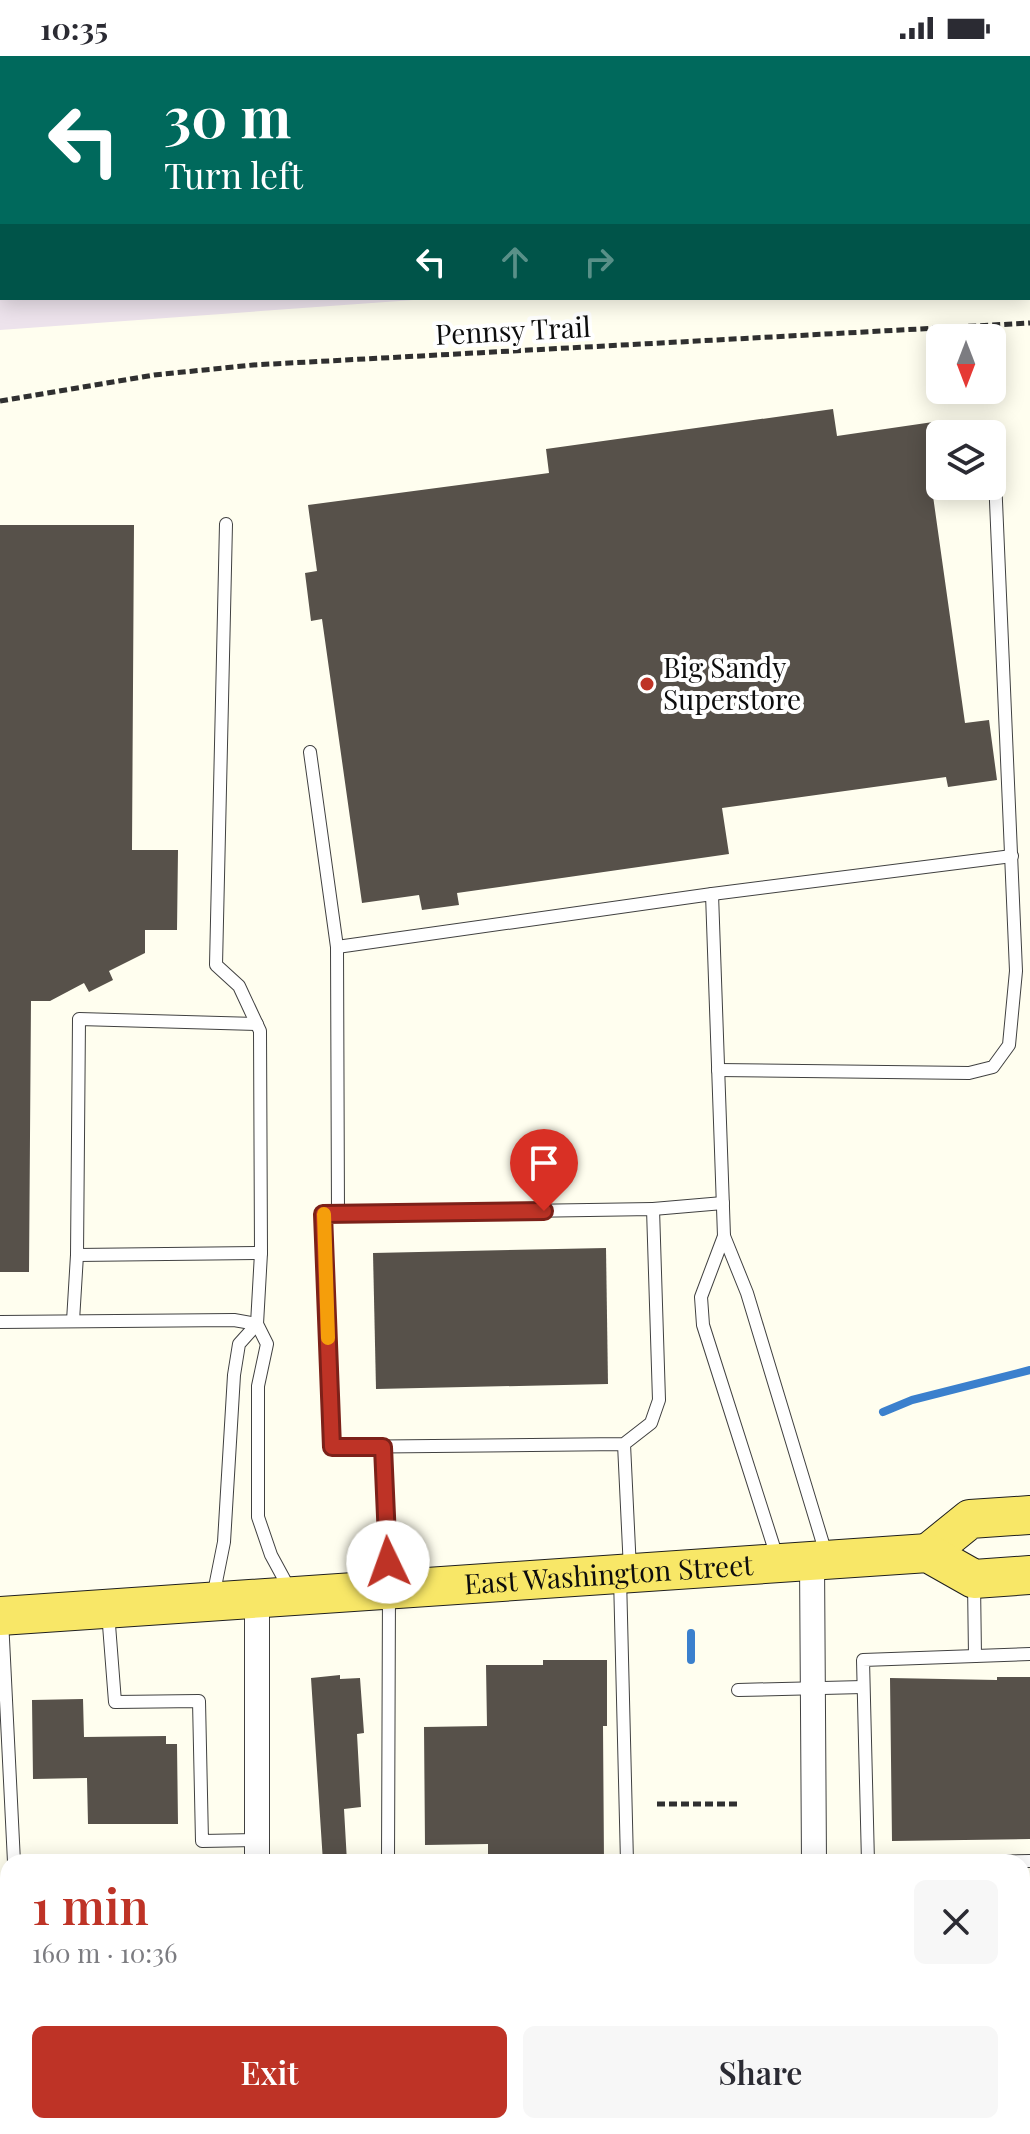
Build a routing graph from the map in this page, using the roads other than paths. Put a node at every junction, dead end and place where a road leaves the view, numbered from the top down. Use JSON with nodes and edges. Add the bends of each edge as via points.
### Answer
{"nodes":[{"id":1,"x":996,"y":500,"type":"edge"},
{"id":2,"x":226,"y":524,"type":"dead end"},
{"id":3,"x":310,"y":752,"type":"dead end"},
{"id":4,"x":1012,"y":856,"type":"junction"},
{"id":5,"x":712,"y":894,"type":"junction"},
{"id":6,"x":337,"y":947,"type":"junction"},
{"id":7,"x":257,"y":1024,"type":"junction"},
{"id":8,"x":718,"y":1070,"type":"junction"},
{"id":9,"x":723,"y":1203,"type":"junction"},
{"id":10,"x":653,"y":1209,"type":"junction"},
{"id":11,"x":338,"y":1214,"type":"junction"},
{"id":12,"x":724,"y":1236,"type":"junction"},
{"id":13,"x":261,"y":1253,"type":"junction"},
{"id":14,"x":77,"y":1255,"type":"junction"},
{"id":15,"x":73,"y":1321,"type":"junction"},
{"id":16,"x":0,"y":1322,"type":"edge"},
{"id":17,"x":257,"y":1324,"type":"junction"},
{"id":18,"x":624,"y":1444,"type":"junction"},
{"id":19,"x":383,"y":1447,"type":"junction"},
{"id":20,"x":1030,"y":1515,"type":"edge"},
{"id":21,"x":928,"y":1553,"type":"junction"},
{"id":22,"x":806,"y":1561,"type":"junction"},
{"id":23,"x":625,"y":1574,"type":"junction"},
{"id":24,"x":1030,"y":1575,"type":"edge"},
{"id":25,"x":974,"y":1579,"type":"junction"},
{"id":26,"x":389,"y":1590,"type":"junction"},
{"id":27,"x":275,"y":1598,"type":"junction"},
{"id":28,"x":212,"y":1602,"type":"junction"},
{"id":29,"x":108,"y":1609,"type":"junction"},
{"id":30,"x":1,"y":1616,"type":"edge"},
{"id":31,"x":1030,"y":1654,"type":"edge"},
{"id":32,"x":975,"y":1656,"type":"junction"},
{"id":33,"x":863,"y":1687,"type":"junction"},
{"id":34,"x":813,"y":1689,"type":"junction"},
{"id":35,"x":738,"y":1690,"type":"dead end"},
{"id":36,"x":257,"y":1851,"type":"edge"},
{"id":37,"x":14,"y":1854,"type":"edge"},
{"id":38,"x":388,"y":1854,"type":"edge"},
{"id":39,"x":627,"y":1854,"type":"edge"},
{"id":40,"x":814,"y":1854,"type":"edge"},
{"id":41,"x":868,"y":1854,"type":"edge"}],
"edges":[{"from":1,"to":4,"type":"lane"},
{"from":2,"to":7,"type":"lane","via":[[216,965],[239,986]]},
{"from":3,"to":6,"type":"lane"},
{"from":4,"to":5,"type":"lane"},
{"from":4,"to":8,"type":"lane","via":[[1016,971],[1009,1045],[993,1067],[969,1073]]},
{"from":5,"to":6,"type":"lane"},
{"from":5,"to":8,"type":"lane"},
{"from":6,"to":11,"type":"lane"},
{"from":7,"to":13,"type":"lane"},
{"from":7,"to":14,"type":"lane","via":[[79,1019]]},
{"from":8,"to":9,"type":"lane"},
{"from":9,"to":10,"type":"lane"},
{"from":9,"to":12,"type":"lane"},
{"from":10,"to":11,"type":"lane"},
{"from":10,"to":18,"type":"lane","via":[[659,1400],[651,1423]]},
{"from":11,"to":19,"type":"lane","via":[[323,1214],[332,1447]]},
{"from":12,"to":22,"type":"lane","via":[[747,1293]]},
{"from":12,"to":22,"type":"lane","via":[[701,1297],[703,1325]]},
{"from":13,"to":14,"type":"lane"},
{"from":13,"to":17,"type":"lane"},
{"from":14,"to":15,"type":"lane"},
{"from":15,"to":16,"type":"lane"},
{"from":15,"to":17,"type":"lane"},
{"from":17,"to":27,"type":"lane","via":[[267,1344],[258,1386],[258,1517],[271,1555]]},
{"from":17,"to":28,"type":"lane","via":[[239,1344],[224,1542]]},
{"from":18,"to":19,"type":"lane"},
{"from":18,"to":23,"type":"lane"},
{"from":19,"to":26,"type":"lane"},
{"from":20,"to":21,"type":"main road","via":[[970,1519]]},
{"from":21,"to":22,"type":"main road","name":"East Washington Street"},
{"from":21,"to":25,"type":"main road"},
{"from":22,"to":23,"type":"main road","name":"East Washington Street"},
{"from":22,"to":34,"type":"street"},
{"from":23,"to":26,"type":"main road","name":"East Washington Street"},
{"from":23,"to":39,"type":"lane"},
{"from":24,"to":25,"type":"main road"},
{"from":25,"to":32,"type":"lane"},
{"from":26,"to":27,"type":"main road","name":"East Washington Street"},
{"from":26,"to":38,"type":"lane"},
{"from":27,"to":28,"type":"main road","name":"East Washington Street"},
{"from":27,"to":36,"type":"street"},
{"from":28,"to":29,"type":"main road","name":"East Washington Street"},
{"from":29,"to":30,"type":"main road","name":"East Washington Street"},
{"from":29,"to":36,"type":"lane","via":[[115,1702],[199,1701],[202,1841]]},
{"from":30,"to":37,"type":"lane"},
{"from":31,"to":32,"type":"lane"},
{"from":32,"to":33,"type":"lane","via":[[863,1660]]},
{"from":33,"to":34,"type":"lane"},
{"from":33,"to":41,"type":"lane"},
{"from":34,"to":35,"type":"lane"},
{"from":34,"to":40,"type":"street"}]}
